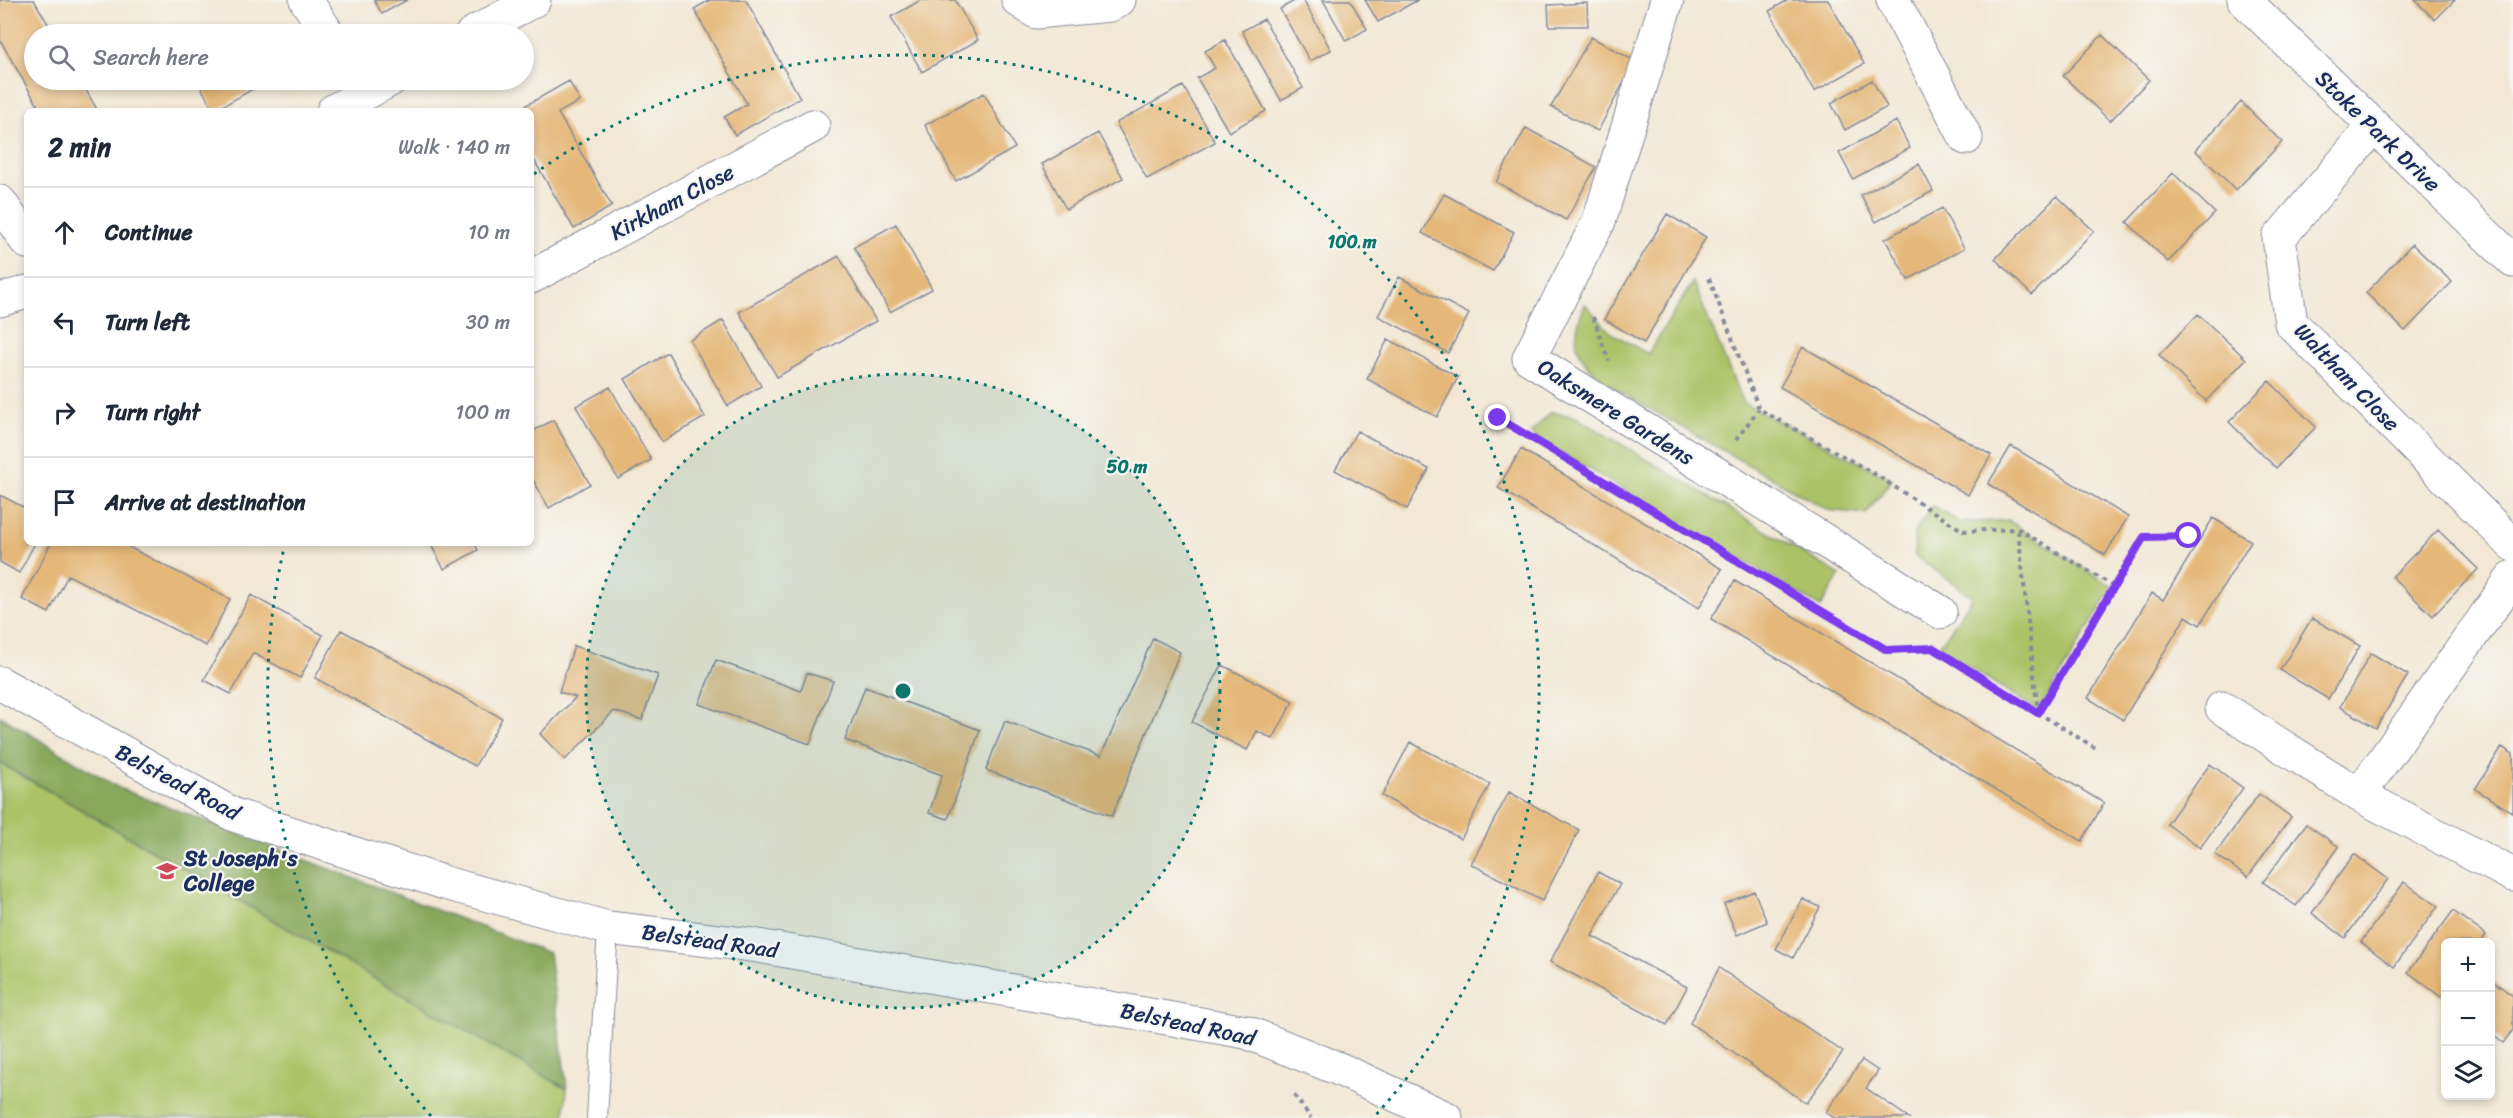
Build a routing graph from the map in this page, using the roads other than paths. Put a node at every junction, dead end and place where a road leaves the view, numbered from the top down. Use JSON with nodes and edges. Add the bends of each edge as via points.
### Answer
{"nodes":[{"id":1,"x":306,"y":0,"type":"edge"},
{"id":2,"x":534,"y":0,"type":"edge"},
{"id":3,"x":1018,"y":0,"type":"edge"},
{"id":4,"x":1119,"y":0,"type":"edge"},
{"id":5,"x":1666,"y":0,"type":"edge"},
{"id":6,"x":1893,"y":0,"type":"edge"},
{"id":7,"x":2244,"y":0,"type":"edge"},
{"id":8,"x":321,"y":24,"type":"edge"},
{"id":9,"x":490,"y":24,"type":"edge"},
{"id":10,"x":362,"y":90,"type":"edge"},
{"id":11,"x":337,"y":108,"type":"edge"},
{"id":12,"x":813,"y":126,"type":"dead end"},
{"id":13,"x":2373,"y":127,"type":"junction"},
{"id":14,"x":1966,"y":138,"type":"dead end"},
{"id":15,"x":0,"y":202,"type":"edge"},
{"id":16,"x":24,"y":238,"type":"edge"},
{"id":17,"x":2513,"y":261,"type":"edge"},
{"id":18,"x":534,"y":275,"type":"edge"},
{"id":19,"x":24,"y":293,"type":"edge"},
{"id":20,"x":0,"y":300,"type":"edge"},
{"id":21,"x":2513,"y":545,"type":"edge"},
{"id":22,"x":2513,"y":577,"type":"edge"},
{"id":23,"x":1940,"y":612,"type":"dead end"},
{"id":24,"x":0,"y":683,"type":"edge"},
{"id":25,"x":2222,"y":708,"type":"dead end"},
{"id":26,"x":2359,"y":795,"type":"junction"},
{"id":27,"x":2513,"y":875,"type":"edge"},
{"id":28,"x":608,"y":928,"type":"junction"},
{"id":29,"x":597,"y":1118,"type":"edge"},
{"id":30,"x":1446,"y":1118,"type":"edge"}],
"edges":[{"from":1,"to":8,"type":"street"},
{"from":2,"to":9,"type":"street"},
{"from":3,"to":4,"type":"street","via":[[1036,12],[1110,5]]},
{"from":5,"to":23,"type":"street","name":"Oaksmere Gardens","via":[[1599,221],[1529,358]]},
{"from":6,"to":14,"type":"street"},
{"from":7,"to":13,"type":"street","name":"Stoke Park Drive"},
{"from":10,"to":11,"type":"street"},
{"from":12,"to":18,"type":"street","name":"Kirkham Close"},
{"from":13,"to":17,"type":"street","name":"Stoke Park Drive"},
{"from":13,"to":21,"type":"street","name":"Waltham Close","via":[[2278,238],[2291,323]]},
{"from":15,"to":16,"type":"street"},
{"from":19,"to":20,"type":"street"},
{"from":22,"to":26,"type":"street"},
{"from":24,"to":28,"type":"street","name":"Belstead Road","via":[[234,815],[445,883]]},
{"from":25,"to":26,"type":"street"},
{"from":26,"to":27,"type":"street"},
{"from":28,"to":29,"type":"lane"},
{"from":28,"to":30,"type":"street","name":"Belstead Road","via":[[752,945],[1246,1032]]}]}
